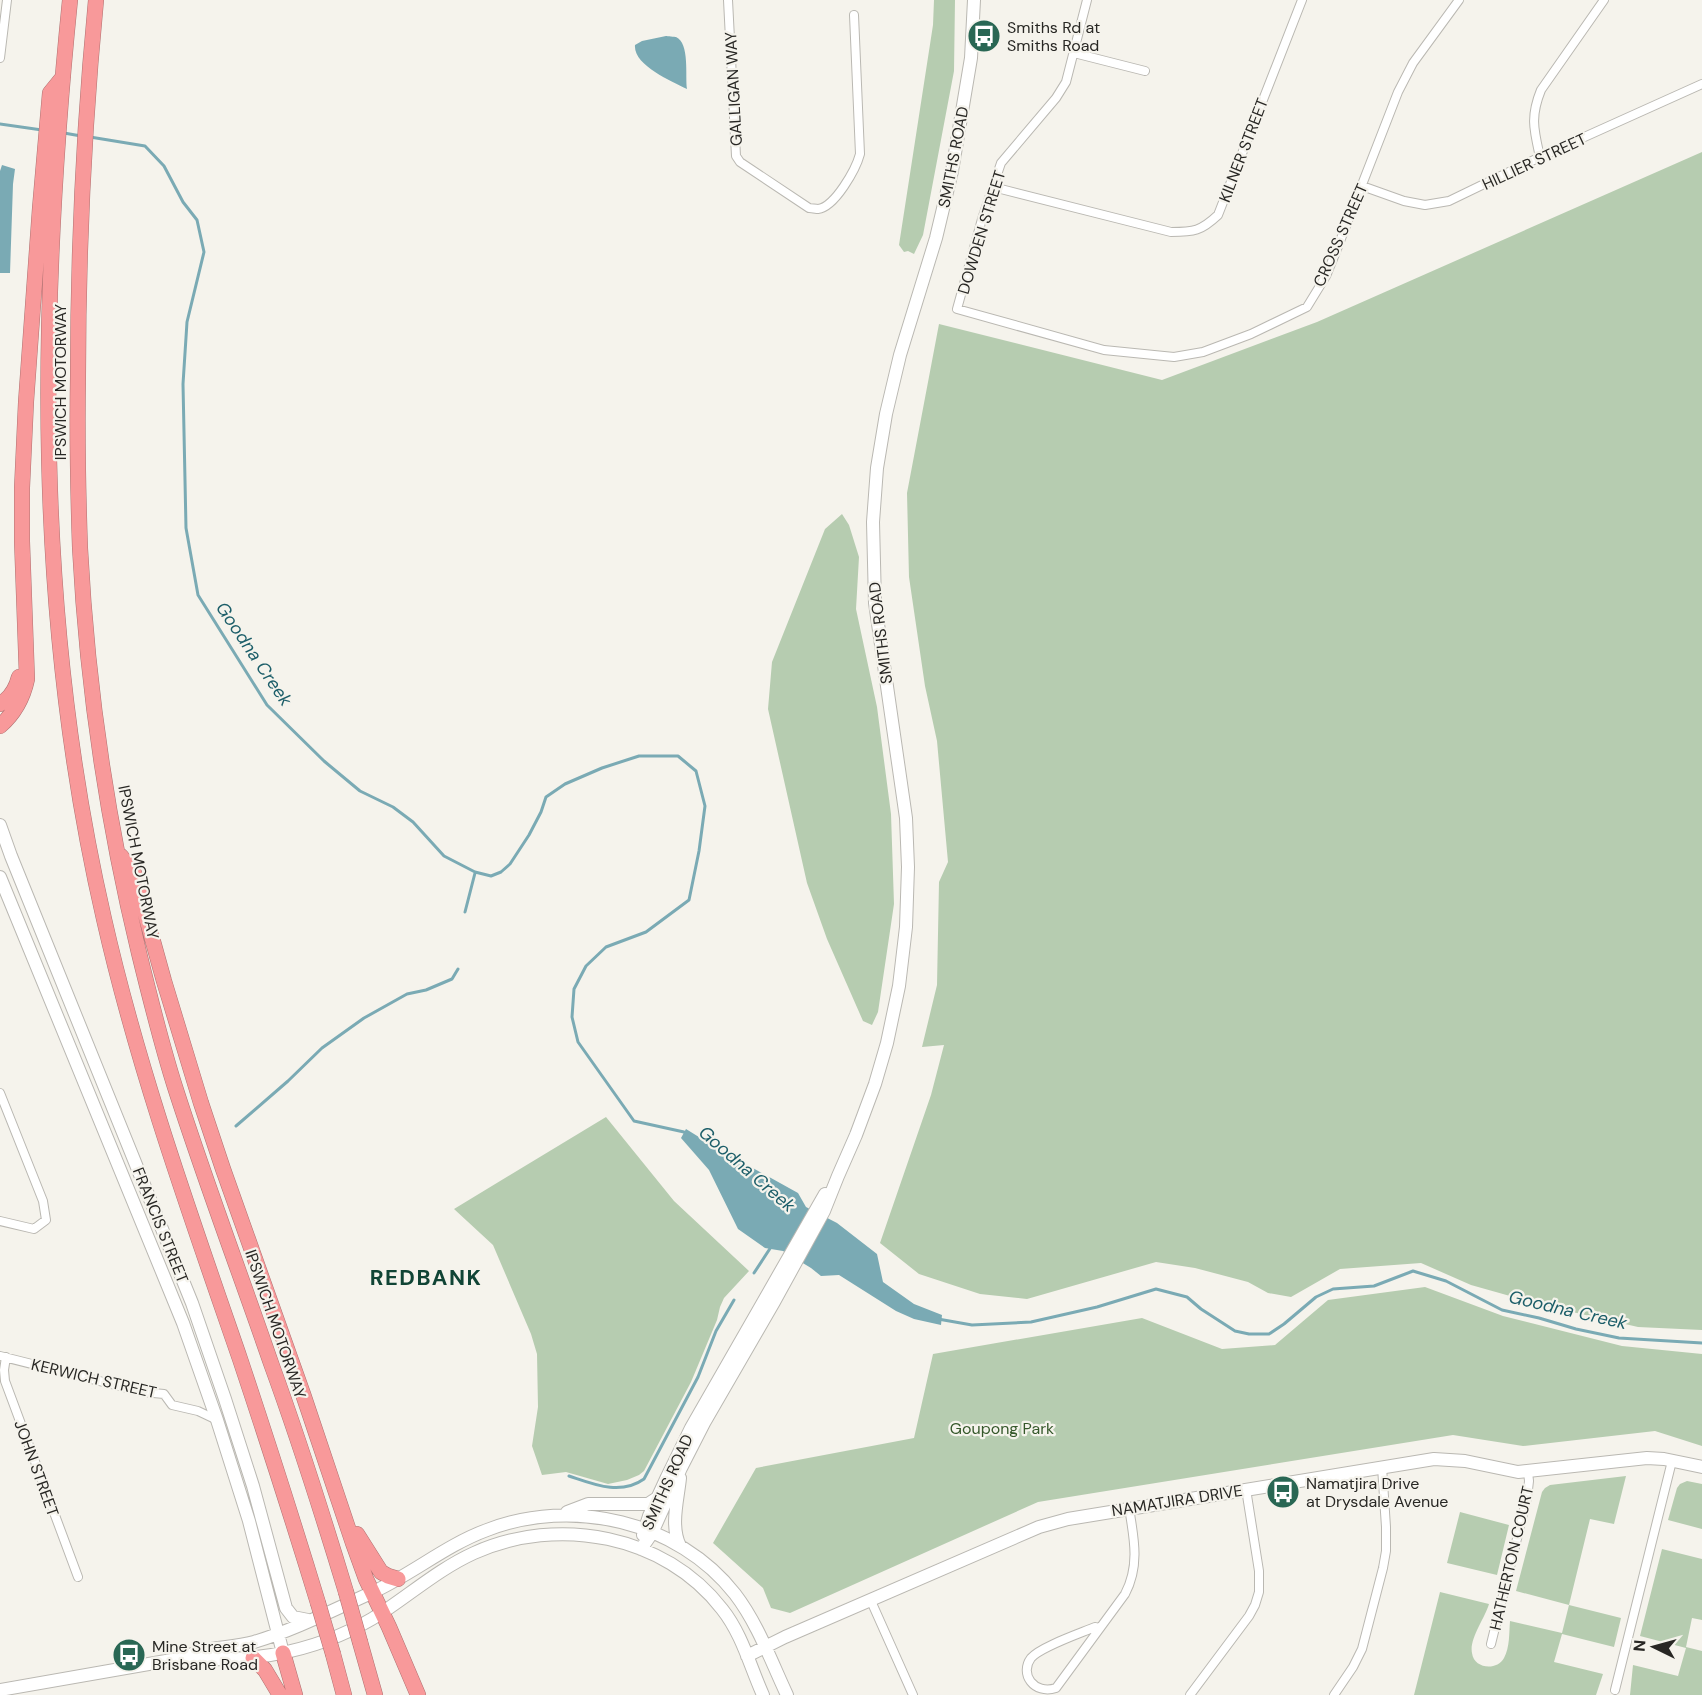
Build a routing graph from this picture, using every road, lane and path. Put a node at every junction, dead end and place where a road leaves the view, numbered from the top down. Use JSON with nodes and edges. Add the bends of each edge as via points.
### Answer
{"nodes":[{"id":1,"x":7,"y":0,"type":"edge"},
{"id":2,"x":70,"y":0,"type":"edge"},
{"id":3,"x":96,"y":0,"type":"edge"},
{"id":4,"x":728,"y":0,"type":"edge"},
{"id":5,"x":965,"y":0,"type":"edge"},
{"id":6,"x":974,"y":0,"type":"edge"},
{"id":7,"x":1087,"y":0,"type":"edge"},
{"id":8,"x":1302,"y":0,"type":"edge"},
{"id":9,"x":1459,"y":0,"type":"edge"},
{"id":10,"x":1604,"y":0,"type":"edge"},
{"id":11,"x":854,"y":15,"type":"dead end"},
{"id":12,"x":1074,"y":53,"type":"junction"},
{"id":13,"x":0,"y":58,"type":"edge"},
{"id":14,"x":1145,"y":71,"type":"dead end"},
{"id":15,"x":1702,"y":84,"type":"edge"},
{"id":16,"x":965,"y":88,"type":"junction"},
{"id":17,"x":1540,"y":157,"type":"junction"},
{"id":18,"x":50,"y":165,"type":"junction"},
{"id":19,"x":1362,"y":186,"type":"junction"},
{"id":20,"x":993,"y":187,"type":"junction"},
{"id":21,"x":957,"y":309,"type":"joint"},
{"id":22,"x":24,"y":630,"type":"junction"},
{"id":23,"x":0,"y":704,"type":"edge"},
{"id":24,"x":0,"y":726,"type":"edge"},
{"id":25,"x":0,"y":825,"type":"edge"},
{"id":26,"x":117,"y":851,"type":"junction"},
{"id":27,"x":0,"y":877,"type":"edge"},
{"id":28,"x":0,"y":1093,"type":"edge"},
{"id":29,"x":0,"y":1221,"type":"edge"},
{"id":30,"x":790,"y":1265,"type":"junction"},
{"id":31,"x":3,"y":1357,"type":"edge"},
{"id":32,"x":218,"y":1420,"type":"junction"},
{"id":33,"x":1672,"y":1461,"type":"junction"},
{"id":34,"x":681,"y":1467,"type":"junction"},
{"id":35,"x":1382,"y":1467,"type":"junction"},
{"id":36,"x":1702,"y":1467,"type":"edge"},
{"id":37,"x":1528,"y":1472,"type":"junction"},
{"id":38,"x":1246,"y":1489,"type":"junction"},
{"id":39,"x":657,"y":1498,"type":"junction"},
{"id":40,"x":1129,"y":1508,"type":"junction"},
{"id":41,"x":560,"y":1515,"type":"junction"},
{"id":42,"x":346,"y":1523,"type":"junction"},
{"id":43,"x":648,"y":1531,"type":"junction"},
{"id":44,"x":680,"y":1546,"type":"junction"},
{"id":45,"x":641,"y":1549,"type":"junction"},
{"id":46,"x":78,"y":1577,"type":"dead end"},
{"id":47,"x":398,"y":1579,"type":"junction"},
{"id":48,"x":372,"y":1593,"type":"junction"},
{"id":49,"x":871,"y":1601,"type":"junction"},
{"id":50,"x":381,"y":1613,"type":"junction"},
{"id":51,"x":308,"y":1620,"type":"junction"},
{"id":52,"x":1099,"y":1628,"type":"junction"},
{"id":53,"x":278,"y":1634,"type":"junction"},
{"id":54,"x":1491,"y":1644,"type":"dead end"},
{"id":55,"x":765,"y":1646,"type":"junction"},
{"id":56,"x":283,"y":1653,"type":"junction"},
{"id":57,"x":747,"y":1656,"type":"junction"},
{"id":58,"x":183,"y":1658,"type":"junction"},
{"id":59,"x":253,"y":1658,"type":"junction"},
{"id":60,"x":0,"y":1690,"type":"edge"},
{"id":61,"x":1615,"y":1690,"type":"dead end"},
{"id":62,"x":280,"y":1695,"type":"edge"},
{"id":63,"x":295,"y":1695,"type":"edge"},
{"id":64,"x":344,"y":1695,"type":"edge"},
{"id":65,"x":375,"y":1695,"type":"edge"},
{"id":66,"x":418,"y":1695,"type":"edge"},
{"id":67,"x":763,"y":1695,"type":"edge"},
{"id":68,"x":786,"y":1695,"type":"edge"},
{"id":69,"x":913,"y":1695,"type":"edge"},
{"id":70,"x":1190,"y":1695,"type":"edge"},
{"id":71,"x":1334,"y":1695,"type":"edge"}],
"edges":[{"from":1,"to":13,"type":"street"},
{"from":2,"to":18,"type":"highway","name":"IPSWICH MOTORWAY","via":[[63,78],[54,106]]},
{"from":3,"to":26,"type":"highway","name":"IPSWICH MOTORWAY","via":[[83,171],[78,474],[85,621]]},
{"from":4,"to":11,"type":"street","name":"GALLIGAN WAY","via":[[736,156],[809,208],[818,209],[836,198],[860,154]]},
{"from":5,"to":16,"type":"main road","name":"SMITHS ROAD"},
{"from":6,"to":16,"type":"main road","name":"SMITHS ROAD"},
{"from":7,"to":12,"type":"street","name":"DOWDEN STREET"},
{"from":8,"to":20,"type":"street","name":"KILNER STREET","via":[[1218,215],[1204,228],[1171,232]]},
{"from":9,"to":19,"type":"street","name":"CROSS STREET","via":[[1403,82]]},
{"from":10,"to":17,"type":"street","via":[[1534,106]]},
{"from":12,"to":14,"type":"street"},
{"from":12,"to":20,"type":"street","name":"DOWDEN STREET","via":[[1066,82],[1001,163]]},
{"from":15,"to":17,"type":"street","name":"HILLIER STREET"},
{"from":16,"to":30,"type":"main road","name":"SMITHS ROAD","via":[[936,238],[886,414],[873,522],[875,603],[906,818],[906,927],[899,986],[887,1043],[856,1135]]},
{"from":17,"to":19,"type":"street","name":"HILLIER STREET","via":[[1449,201],[1425,205]]},
{"from":18,"to":22,"type":"highway","via":[[22,479]]},
{"from":18,"to":64,"type":"highway","name":"IPSWICH MOTORWAY","bridge":true,"via":[[50,502],[58,637],[89,845],[119,983],[145,1076],[269,1447]]},
{"from":19,"to":21,"type":"street","name":"CROSS STREET","via":[[1326,276],[1307,307],[1203,352],[1174,357],[1104,350]]},
{"from":20,"to":21,"type":"street","name":"DOWDEN STREET"},
{"from":22,"to":23,"type":"highway","via":[[16,687]]},
{"from":22,"to":24,"type":"highway","via":[[25,686],[16,708]]},
{"from":25,"to":51,"type":"main road","name":"FRANCIS STREET","via":[[192,1303],[254,1486],[286,1608],[293,1617]]},
{"from":26,"to":42,"type":"highway","via":[[134,873],[198,1093]]},
{"from":26,"to":65,"type":"highway","name":"IPSWICH MOTORWAY","bridge":true,"via":[[138,951],[174,1083],[300,1448]]},
{"from":27,"to":32,"type":"main road","name":"FRANCIS STREET","via":[[151,1242]]},
{"from":28,"to":29,"type":"street","via":[[43,1201],[46,1220],[34,1229]]},
{"from":30,"to":34,"type":"main road","name":"SMITHS ROAD"},
{"from":30,"to":39,"type":"main road","name":"SMITHS ROAD","via":[[691,1428]]},
{"from":31,"to":32,"type":"street","name":"KERWICH STREET","via":[[164,1394],[172,1405]]},
{"from":31,"to":46,"type":"street","name":"JOHN STREET","via":[[5,1381]]},
{"from":32,"to":53,"type":"main road","name":"FRANCIS STREET"},
{"from":33,"to":36,"type":"main road","name":"NAMATJIRA DRIVE"},
{"from":33,"to":37,"type":"main road","name":"NAMATJIRA DRIVE","via":[[1640,1459]]},
{"from":33,"to":61,"type":"street"},
{"from":34,"to":43,"type":"main road","name":"SMITHS ROAD"},
{"from":34,"to":44,"type":"main road","via":[[675,1525]]},
{"from":35,"to":37,"type":"main road","name":"NAMATJIRA DRIVE","via":[[1443,1458]]},
{"from":35,"to":38,"type":"main road","name":"NAMATJIRA DRIVE"},
{"from":35,"to":71,"type":"street","via":[[1386,1527],[1383,1568],[1362,1649]]},
{"from":37,"to":54,"type":"street","name":"HATHERTON COURT","via":[[1527,1498]]},
{"from":38,"to":40,"type":"main road","name":"NAMATJIRA DRIVE"},
{"from":38,"to":70,"type":"street","via":[[1259,1571],[1256,1605]]},
{"from":39,"to":41,"type":"main road","via":[[648,1504],[588,1504]]},
{"from":39,"to":43,"type":"main road","name":"SMITHS ROAD"},
{"from":40,"to":49,"type":"main road","name":"NAMATJIRA DRIVE","via":[[1039,1527]]},
{"from":40,"to":52,"type":"street","via":[[1135,1547],[1133,1575],[1125,1594]]},
{"from":41,"to":43,"type":"main road","via":[[598,1517]]},
{"from":41,"to":47,"type":"main road","via":[[517,1521],[475,1534]]},
{"from":42,"to":47,"type":"highway","via":[[381,1572]]},
{"from":42,"to":48,"type":"highway"},
{"from":43,"to":44,"type":"main road"},
{"from":43,"to":45,"type":"main road","name":"SMITHS ROAD"},
{"from":44,"to":55,"type":"main road","via":[[735,1594]]},
{"from":45,"to":50,"type":"main road","via":[[579,1534],[543,1534],[508,1540],[461,1559]]},
{"from":45,"to":57,"type":"main road","via":[[683,1572],[710,1595],[735,1628]]},
{"from":47,"to":48,"type":"main road"},
{"from":48,"to":50,"type":"highway"},
{"from":48,"to":51,"type":"main road"},
{"from":49,"to":55,"type":"main road","name":"NAMATJIRA DRIVE"},
{"from":49,"to":69,"type":"street"},
{"from":50,"to":56,"type":"main road","via":[[331,1638]]},
{"from":50,"to":66,"type":"highway"},
{"from":51,"to":53,"type":"main road"},
{"from":52,"to":52,"type":"street","via":[[1056,1688],[1044,1693],[1036,1691],[1028,1676],[1030,1659],[1056,1644]]},
{"from":53,"to":56,"type":"main road","name":"FRANCIS STREET"},
{"from":53,"to":58,"type":"main road"},
{"from":55,"to":57,"type":"main road","name":"NAMATJIRA DRIVE"},
{"from":55,"to":68,"type":"main road"},
{"from":56,"to":59,"type":"main road"},
{"from":56,"to":63,"type":"highway"},
{"from":57,"to":67,"type":"main road"},
{"from":58,"to":59,"type":"main road"},
{"from":58,"to":60,"type":"main road"},
{"from":59,"to":62,"type":"highway","via":[[266,1670]]}]}
